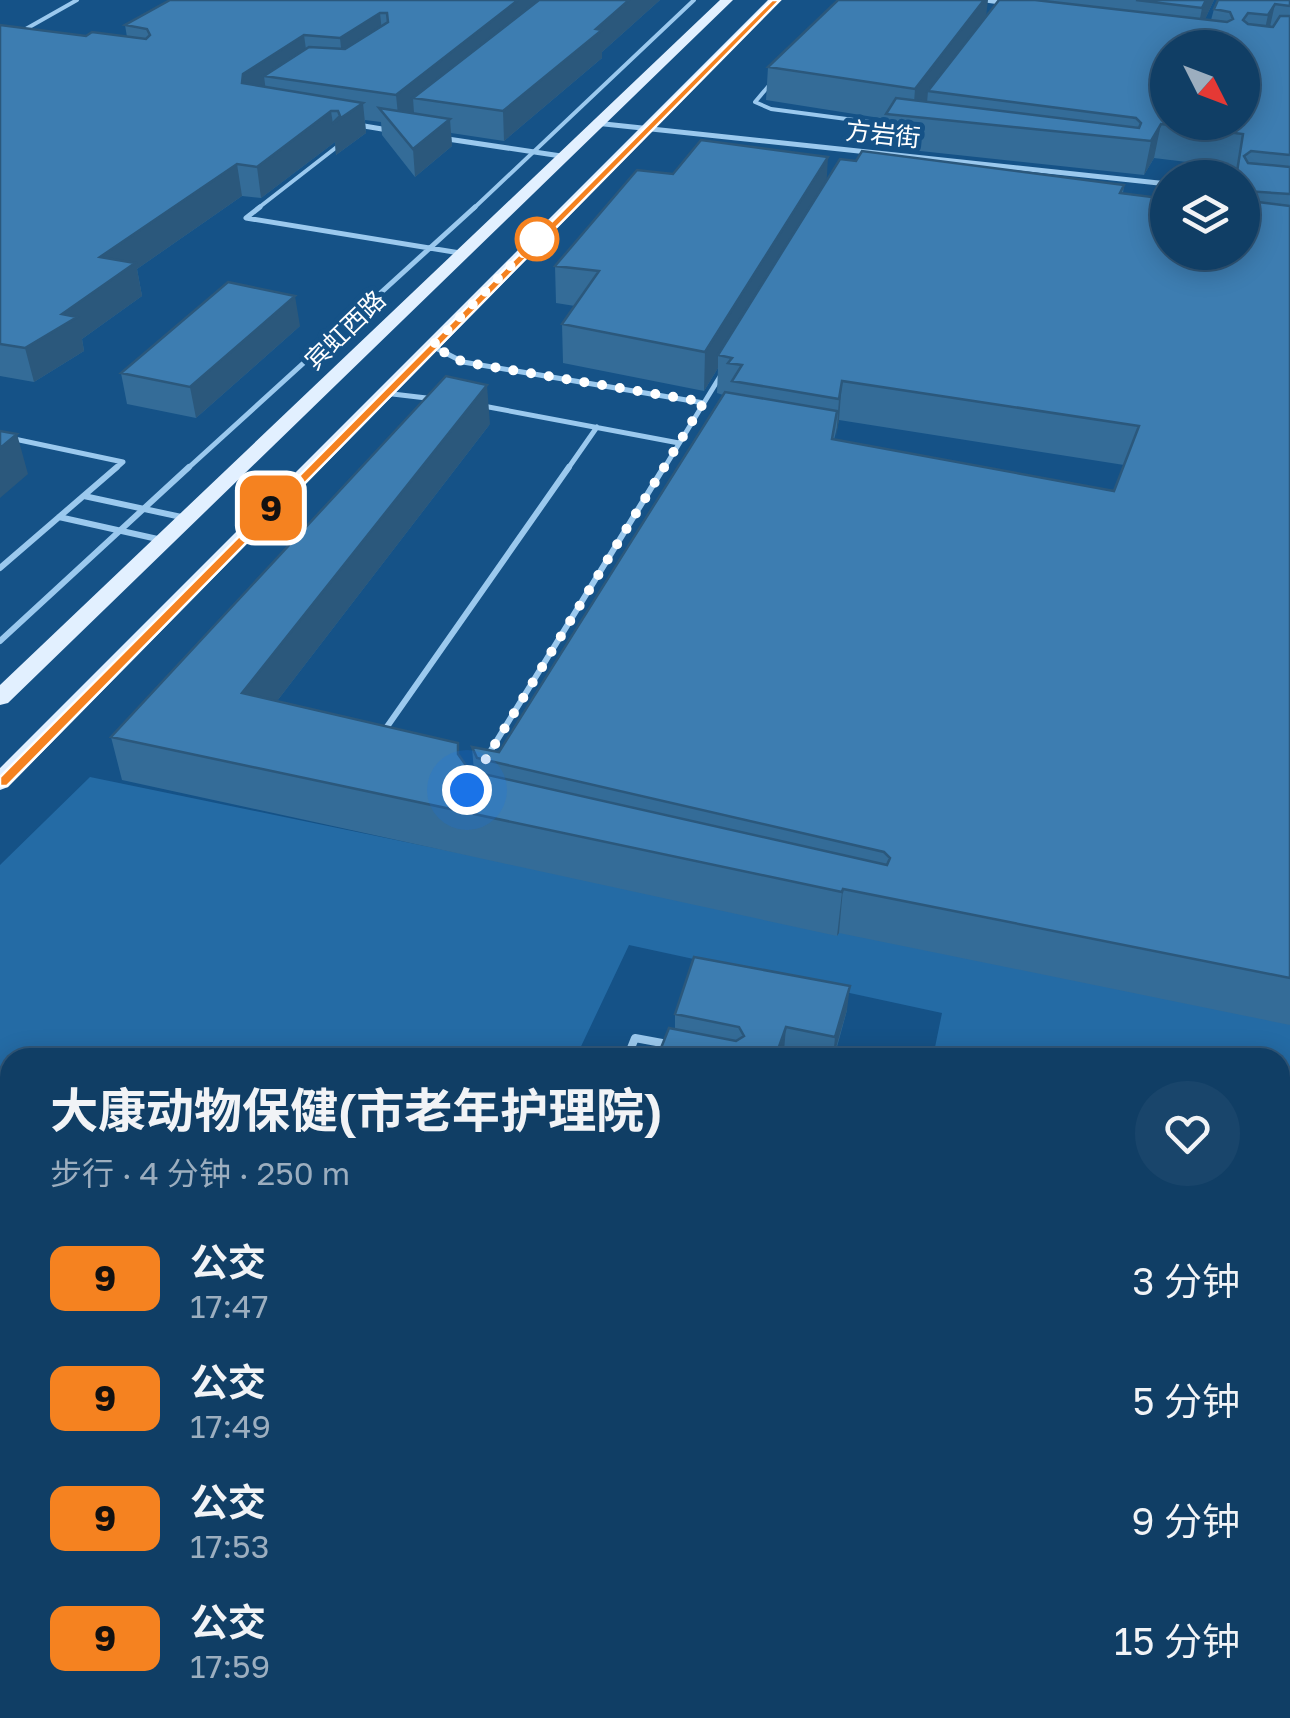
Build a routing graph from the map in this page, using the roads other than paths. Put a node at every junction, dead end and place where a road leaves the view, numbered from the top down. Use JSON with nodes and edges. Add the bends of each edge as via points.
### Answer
{"nodes":[{"id":1,"x":76,"y":0,"type":"edge"},
{"id":2,"x":694,"y":0,"type":"edge"},
{"id":3,"x":726,"y":0,"type":"edge"},
{"id":4,"x":776,"y":0,"type":"edge"},
{"id":5,"x":982,"y":0,"type":"edge"},
{"id":6,"x":1014,"y":0,"type":"edge"},
{"id":7,"x":12,"y":29,"type":"edge"},
{"id":8,"x":24,"y":30,"type":"junction"},
{"id":9,"x":41,"y":33,"type":"edge"},
{"id":10,"x":777,"y":76,"type":"edge"},
{"id":11,"x":344,"y":123,"type":"edge"},
{"id":12,"x":595,"y":124,"type":"junction"},
{"id":13,"x":897,"y":126,"type":"edge"},
{"id":14,"x":646,"y":129,"type":"junction"},
{"id":15,"x":400,"y":132,"type":"edge"},
{"id":16,"x":439,"y":138,"type":"edge"},
{"id":17,"x":338,"y":146,"type":"edge"},
{"id":18,"x":535,"y":152,"type":"junction"},
{"id":19,"x":561,"y":156,"type":"junction"},
{"id":20,"x":1150,"y":182,"type":"edge"},
{"id":21,"x":430,"y":248,"type":"junction"},
{"id":22,"x":460,"y":253,"type":"junction"},
{"id":23,"x":432,"y":346,"type":"junction"},
{"id":24,"x":723,"y":370,"type":"edge"},
{"id":25,"x":384,"y":393,"type":"junction"},
{"id":26,"x":441,"y":400,"type":"edge"},
{"id":27,"x":460,"y":402,"type":"edge"},
{"id":28,"x":704,"y":402,"type":"junction"},
{"id":29,"x":693,"y":420,"type":"junction"},
{"id":30,"x":712,"y":424,"type":"edge"},
{"id":31,"x":596,"y":427,"type":"junction"},
{"id":32,"x":0,"y":436,"type":"edge"},
{"id":33,"x":679,"y":443,"type":"junction"},
{"id":34,"x":84,"y":496,"type":"junction"},
{"id":35,"x":145,"y":510,"type":"junction"},
{"id":36,"x":59,"y":517,"type":"junction"},
{"id":37,"x":186,"y":518,"type":"junction"},
{"id":38,"x":123,"y":531,"type":"junction"},
{"id":39,"x":164,"y":540,"type":"junction"},
{"id":40,"x":0,"y":568,"type":"edge"},
{"id":41,"x":0,"y":641,"type":"edge"},
{"id":42,"x":0,"y":698,"type":"edge"},
{"id":43,"x":382,"y":733,"type":"edge"},
{"id":44,"x":484,"y":762,"type":"edge"},
{"id":45,"x":0,"y":782,"type":"edge"},
{"id":46,"x":631,"y":1048,"type":"edge"},
{"id":47,"x":686,"y":1048,"type":"edge"}],
"edges":[{"from":1,"to":8,"type":"lane"},
{"from":2,"to":18,"type":"lane"},
{"from":3,"to":12,"type":"main road","name":"宾虹西路"},
{"from":4,"to":14,"type":"main road"},
{"from":5,"to":6,"type":"lane"},
{"from":7,"to":8,"type":"lane"},
{"from":8,"to":9,"type":"lane"},
{"from":10,"to":13,"type":"lane","via":[[754,102]]},
{"from":11,"to":15,"type":"street"},
{"from":12,"to":14,"type":"street","name":"方岩街"},
{"from":12,"to":19,"type":"main road","name":"宾虹西路"},
{"from":14,"to":20,"type":"street","name":"方岩街"},
{"from":14,"to":23,"type":"main road"},
{"from":16,"to":18,"type":"street"},
{"from":17,"to":21,"type":"lane","via":[[246,218]]},
{"from":18,"to":19,"type":"street"},
{"from":18,"to":21,"type":"lane"},
{"from":19,"to":22,"type":"main road","name":"宾虹西路"},
{"from":21,"to":22,"type":"lane"},
{"from":21,"to":35,"type":"lane"},
{"from":22,"to":37,"type":"main road","name":"宾虹西路"},
{"from":23,"to":25,"type":"main road"},
{"from":23,"to":28,"type":"lane","via":[[463,362]]},
{"from":24,"to":28,"type":"lane"},
{"from":25,"to":26,"type":"lane"},
{"from":25,"to":45,"type":"main road"},
{"from":27,"to":31,"type":"lane"},
{"from":28,"to":29,"type":"lane"},
{"from":29,"to":30,"type":"lane"},
{"from":29,"to":33,"type":"lane"},
{"from":31,"to":33,"type":"lane"},
{"from":31,"to":43,"type":"lane"},
{"from":32,"to":34,"type":"lane","via":[[123,462]]},
{"from":33,"to":44,"type":"lane"},
{"from":34,"to":35,"type":"lane"},
{"from":34,"to":36,"type":"lane"},
{"from":35,"to":37,"type":"lane"},
{"from":35,"to":38,"type":"lane"},
{"from":36,"to":38,"type":"lane"},
{"from":36,"to":40,"type":"lane"},
{"from":37,"to":39,"type":"main road","name":"宾虹西路"},
{"from":38,"to":39,"type":"lane"},
{"from":38,"to":41,"type":"lane"},
{"from":39,"to":42,"type":"main road","name":"宾虹西路"},
{"from":46,"to":47,"type":"lane","via":[[635,1038]]}]}
